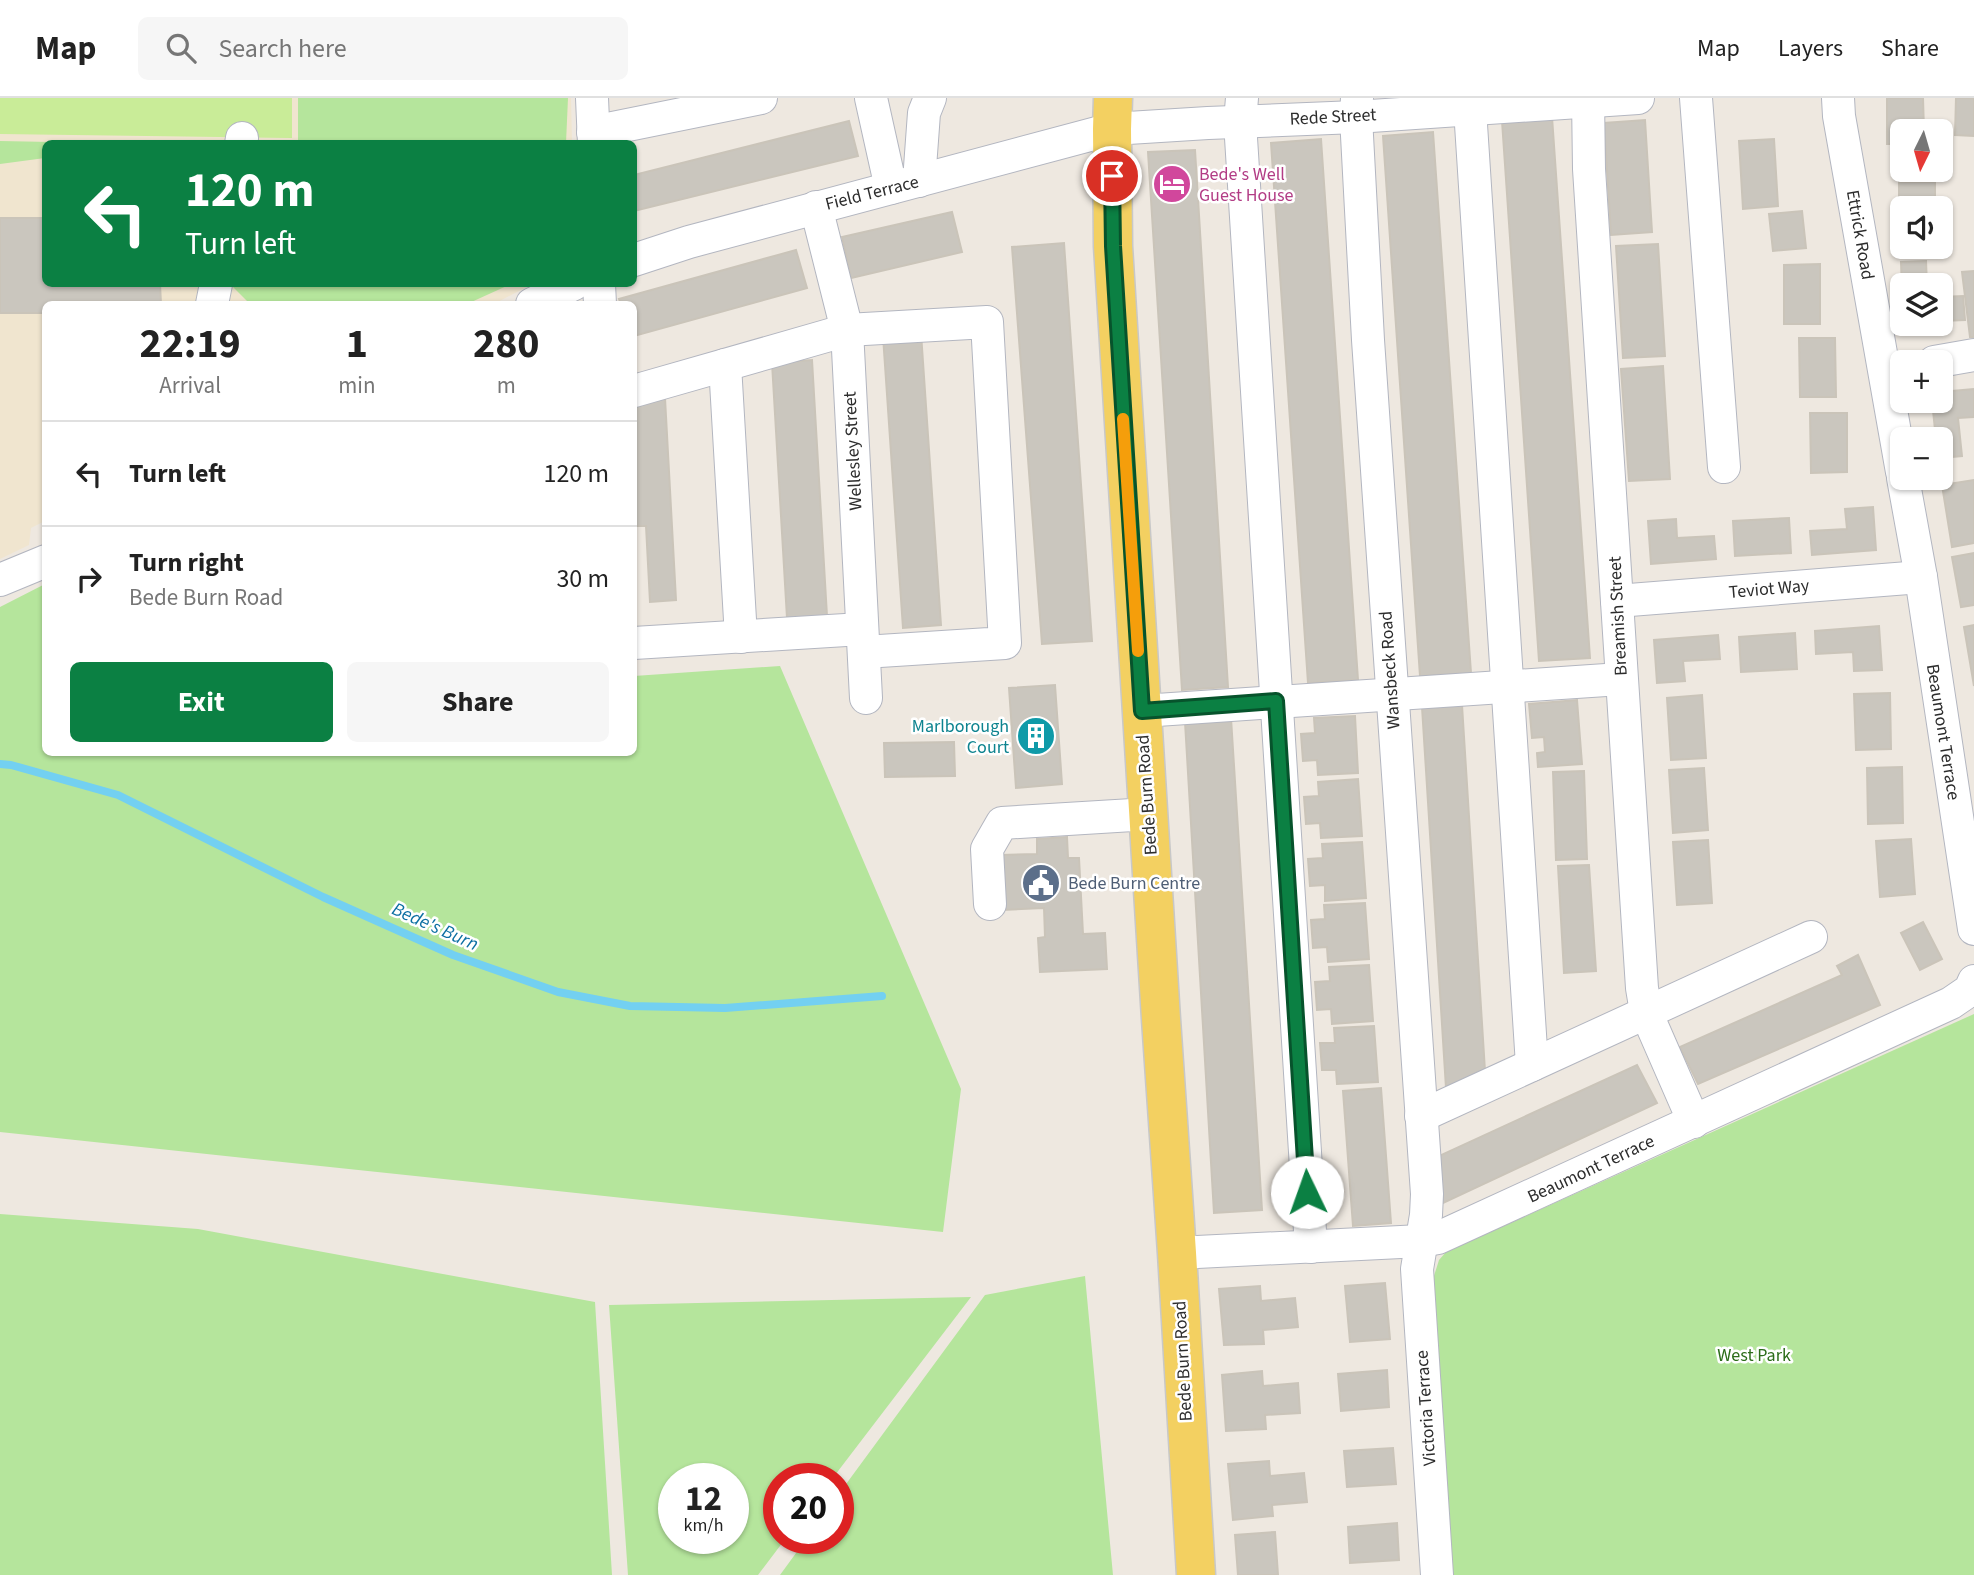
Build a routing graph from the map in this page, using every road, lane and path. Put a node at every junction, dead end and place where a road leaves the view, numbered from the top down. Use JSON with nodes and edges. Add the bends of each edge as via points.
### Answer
{"nodes":[{"id":1,"x":592,"y":98,"type":"edge"},
{"id":2,"x":761,"y":98,"type":"edge"},
{"id":3,"x":871,"y":98,"type":"edge"},
{"id":4,"x":930,"y":98,"type":"edge"},
{"id":5,"x":1638,"y":98,"type":"edge"},
{"id":6,"x":1696,"y":98,"type":"edge"},
{"id":7,"x":1838,"y":98,"type":"edge"},
{"id":8,"x":1588,"y":99,"type":"edge"},
{"id":9,"x":728,"y":101,"type":"edge"},
{"id":10,"x":1470,"y":103,"type":"edge"},
{"id":11,"x":1357,"y":107,"type":"edge"},
{"id":12,"x":1241,"y":110,"type":"edge"},
{"id":13,"x":1112,"y":114,"type":"edge"},
{"id":14,"x":593,"y":138,"type":"edge"},
{"id":15,"x":905,"y":185,"type":"junction"},
{"id":16,"x":816,"y":207,"type":"junction"},
{"id":17,"x":637,"y":259,"type":"edge"},
{"id":18,"x":568,"y":287,"type":"edge"},
{"id":19,"x":537,"y":301,"type":"edge"},
{"id":20,"x":847,"y":330,"type":"junction"},
{"id":21,"x":1890,"y":352,"type":"edge"},
{"id":22,"x":1974,"y":355,"type":"edge"},
{"id":23,"x":1953,"y":359,"type":"edge"},
{"id":24,"x":725,"y":365,"type":"junction"},
{"id":25,"x":637,"y":390,"type":"edge"},
{"id":26,"x":1724,"y":467,"type":"dead end"},
{"id":27,"x":1905,"y":490,"type":"edge"},
{"id":28,"x":42,"y":564,"type":"edge"},
{"id":29,"x":1920,"y":577,"type":"junction"},
{"id":30,"x":0,"y":580,"type":"edge"},
{"id":31,"x":1617,"y":601,"type":"junction"},
{"id":32,"x":741,"y":636,"type":"junction"},
{"id":33,"x":863,"y":641,"type":"junction"},
{"id":34,"x":637,"y":643,"type":"edge"},
{"id":35,"x":1621,"y":680,"type":"junction"},
{"id":36,"x":1508,"y":686,"type":"junction"},
{"id":37,"x":1392,"y":694,"type":"junction"},
{"id":38,"x":866,"y":698,"type":"dead end"},
{"id":39,"x":1276,"y":701,"type":"junction"},
{"id":40,"x":1142,"y":711,"type":"junction"},
{"id":41,"x":1149,"y":814,"type":"junction"},
{"id":42,"x":990,"y":904,"type":"dead end"},
{"id":43,"x":1974,"y":929,"type":"edge"},
{"id":44,"x":1811,"y":937,"type":"dead end"},
{"id":45,"x":1974,"y":981,"type":"edge"},
{"id":46,"x":1646,"y":1012,"type":"junction"},
{"id":47,"x":1532,"y":1065,"type":"junction"},
{"id":48,"x":1421,"y":1116,"type":"junction"},
{"id":49,"x":1694,"y":1122,"type":"junction"},
{"id":50,"x":1421,"y":1241,"type":"junction"},
{"id":51,"x":1311,"y":1247,"type":"junction"},
{"id":52,"x":1177,"y":1253,"type":"junction"},
{"id":53,"x":1196,"y":1575,"type":"edge"},
{"id":54,"x":1437,"y":1575,"type":"edge"}],
"edges":[{"from":1,"to":14,"type":"street"},
{"from":2,"to":9,"type":"street"},
{"from":3,"to":15,"type":"street"},
{"from":4,"to":15,"type":"street"},
{"from":5,"to":8,"type":"street","name":"Rede Street"},
{"from":6,"to":26,"type":"street"},
{"from":7,"to":21,"type":"street","name":"Ettrick Road"},
{"from":8,"to":10,"type":"street","name":"Rede Street"},
{"from":8,"to":31,"type":"street","name":"Breamish Street"},
{"from":9,"to":14,"type":"street"},
{"from":10,"to":11,"type":"street","name":"Rede Street"},
{"from":10,"to":36,"type":"street"},
{"from":11,"to":12,"type":"street","name":"Rede Street"},
{"from":11,"to":37,"type":"street","name":"Wansbeck Road"},
{"from":12,"to":13,"type":"street","name":"Rede Street"},
{"from":12,"to":39,"type":"street"},
{"from":13,"to":15,"type":"street","name":"Field Terrace"},
{"from":13,"to":40,"type":"main road","name":"Bede Burn Road","via":[[1113,246]]},
{"from":15,"to":16,"type":"street","name":"Field Terrace"},
{"from":16,"to":17,"type":"street","name":"Field Terrace"},
{"from":16,"to":20,"type":"street","name":"Wellesley Street"},
{"from":18,"to":19,"type":"street"},
{"from":20,"to":24,"type":"street"},
{"from":20,"to":33,"type":"street","name":"Wellesley Street"},
{"from":20,"to":33,"type":"street","via":[[987,322],[1005,643]]},
{"from":22,"to":23,"type":"street"},
{"from":24,"to":25,"type":"street"},
{"from":24,"to":32,"type":"street"},
{"from":27,"to":29,"type":"street"},
{"from":28,"to":30,"type":"street"},
{"from":29,"to":31,"type":"street","name":"Teviot Way"},
{"from":29,"to":43,"type":"street","name":"Beaumont Terrace"},
{"from":31,"to":35,"type":"street","name":"Breamish Street"},
{"from":32,"to":33,"type":"street"},
{"from":32,"to":34,"type":"street"},
{"from":33,"to":38,"type":"street","name":"Wellesley Street"},
{"from":35,"to":36,"type":"street"},
{"from":35,"to":46,"type":"street","name":"Breamish Street"},
{"from":36,"to":37,"type":"street"},
{"from":36,"to":47,"type":"street"},
{"from":37,"to":39,"type":"street"},
{"from":37,"to":48,"type":"street","name":"Wansbeck Road"},
{"from":39,"to":40,"type":"street"},
{"from":39,"to":51,"type":"street"},
{"from":40,"to":41,"type":"main road","name":"Bede Burn Road"},
{"from":41,"to":42,"type":"street","via":[[1002,823],[987,849]]},
{"from":41,"to":52,"type":"main road","name":"Bede Burn Road"},
{"from":44,"to":46,"type":"street"},
{"from":45,"to":49,"type":"street","name":"Beaumont Terrace","via":[[1970,990],[1951,1003]]},
{"from":46,"to":47,"type":"street"},
{"from":46,"to":49,"type":"street","name":"Breamish Street"},
{"from":47,"to":48,"type":"street"},
{"from":48,"to":50,"type":"street","name":"Wansbeck Road","via":[[1427,1194]]},
{"from":49,"to":50,"type":"street","name":"Beaumont Terrace","via":[[1438,1238]]},
{"from":50,"to":51,"type":"street","name":"Beaumont Terrace"},
{"from":50,"to":54,"type":"street","name":"Victoria Terrace","via":[[1417,1269]]},
{"from":51,"to":52,"type":"street","name":"Beaumont Terrace"},
{"from":52,"to":53,"type":"main road","name":"Bede Burn Road"}]}
